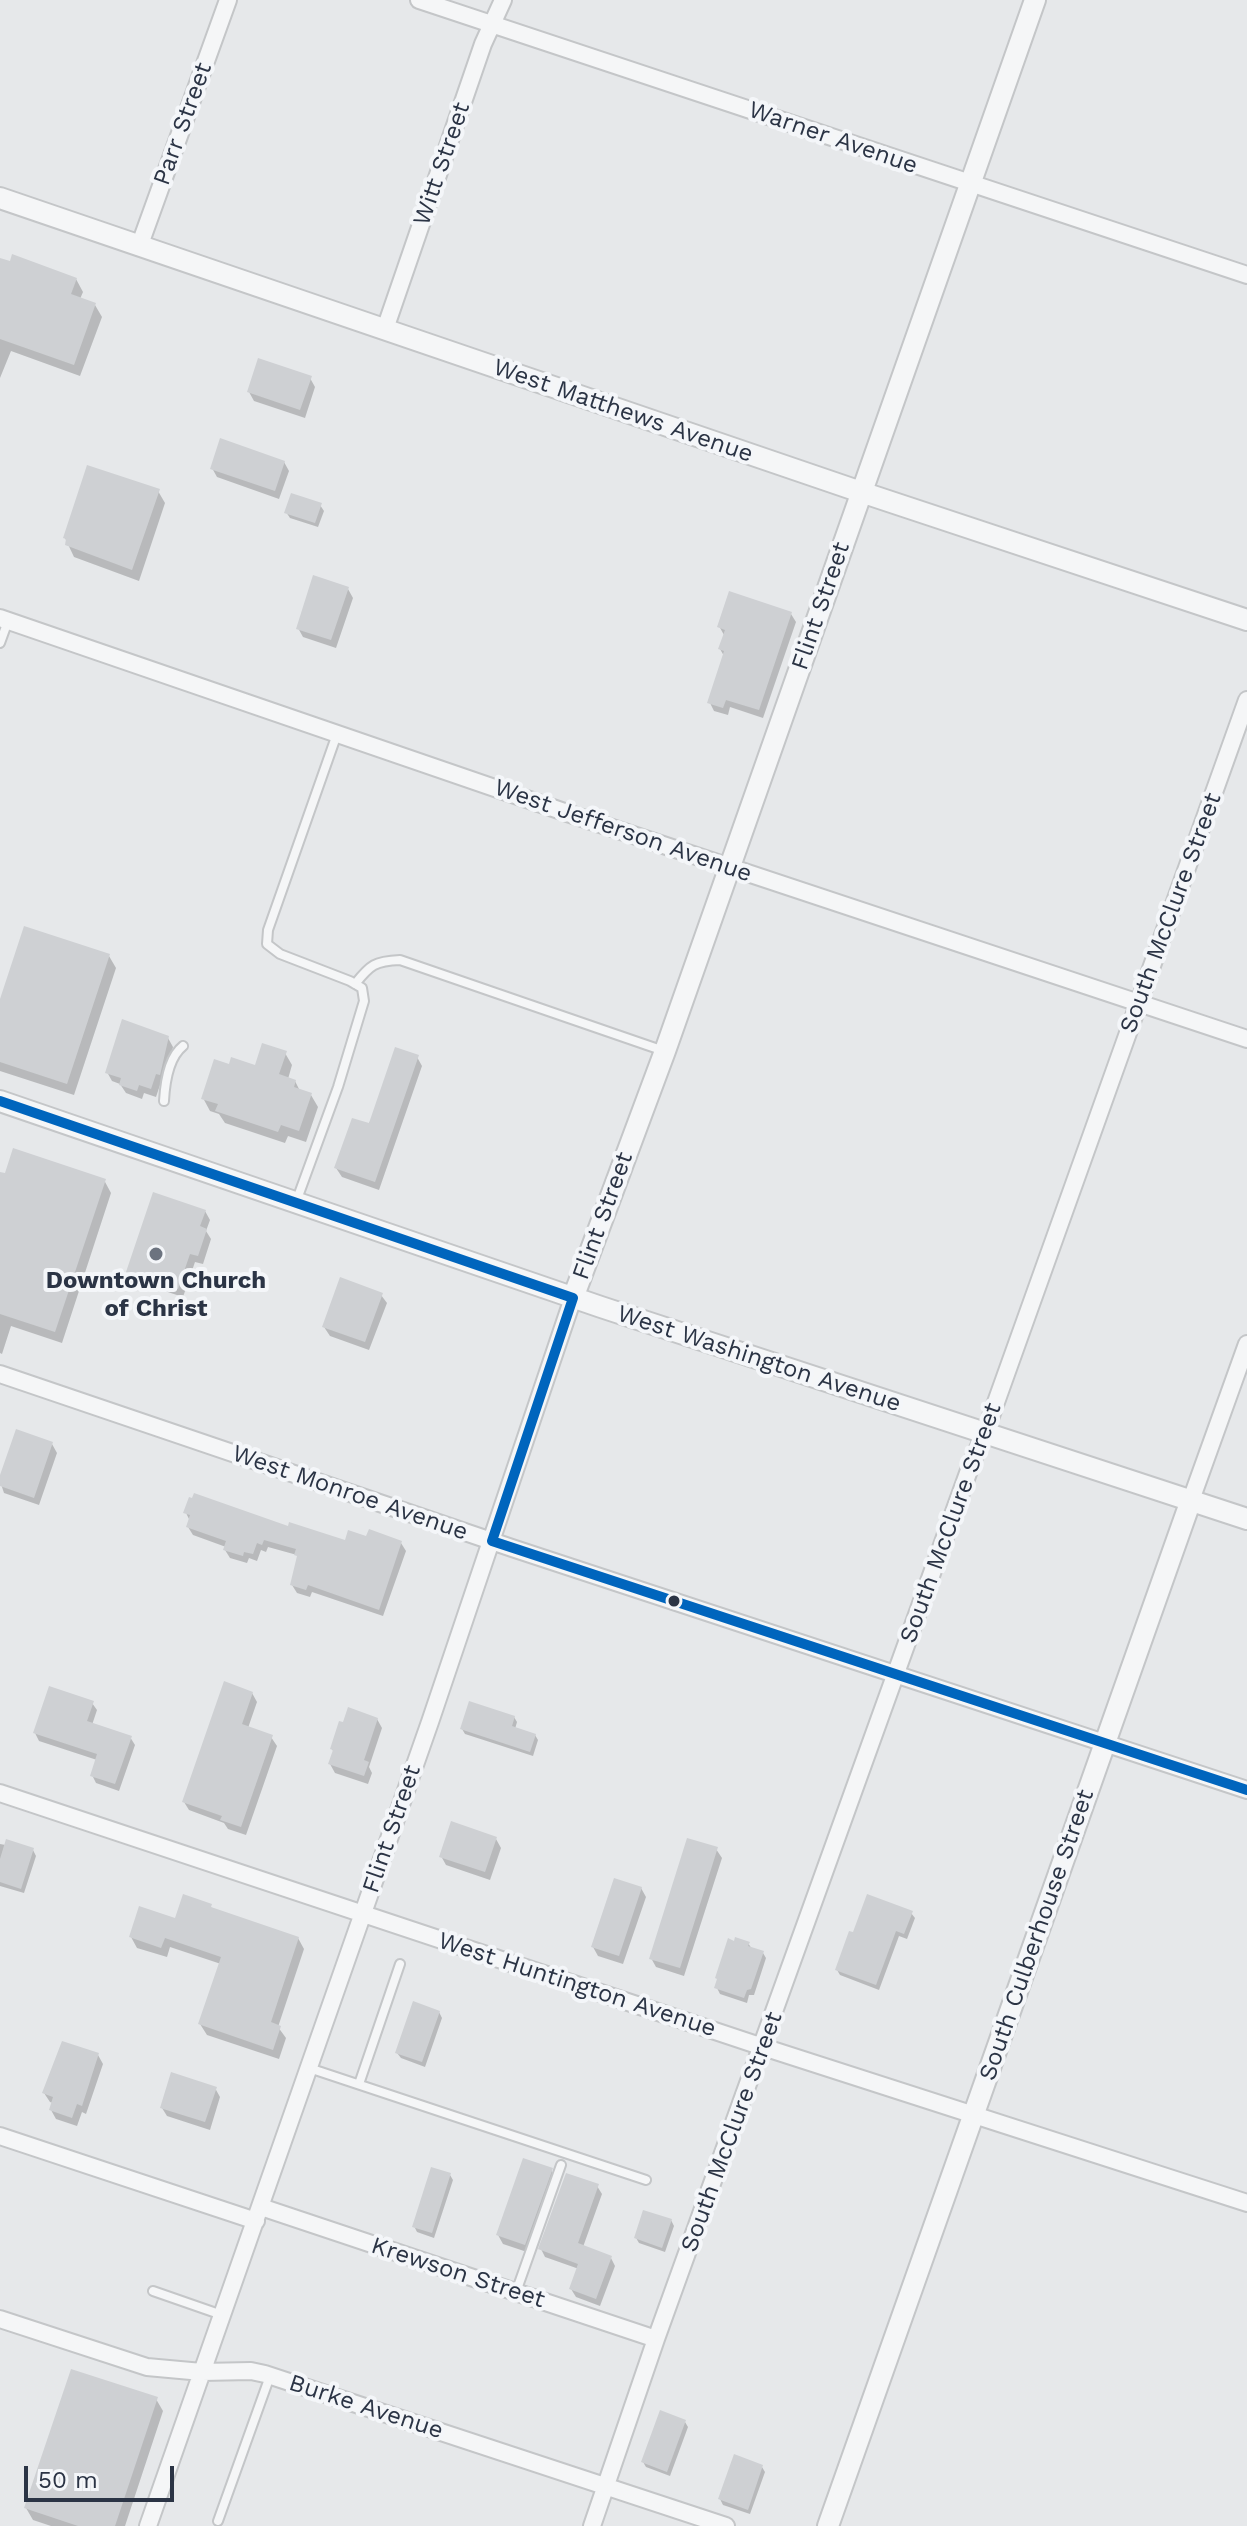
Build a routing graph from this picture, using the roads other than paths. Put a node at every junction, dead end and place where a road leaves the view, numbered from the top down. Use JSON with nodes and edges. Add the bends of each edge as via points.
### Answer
{"nodes":[{"id":1,"x":228,"y":0,"type":"edge"},
{"id":2,"x":419,"y":0,"type":"edge"},
{"id":3,"x":503,"y":0,"type":"edge"},
{"id":4,"x":1035,"y":0,"type":"edge"},
{"id":5,"x":492,"y":24,"type":"junction"},
{"id":6,"x":970,"y":185,"type":"junction"},
{"id":7,"x":0,"y":198,"type":"edge"},
{"id":8,"x":139,"y":247,"type":"junction"},
{"id":9,"x":1247,"y":275,"type":"edge"},
{"id":10,"x":385,"y":329,"type":"junction"},
{"id":11,"x":861,"y":492,"type":"junction"},
{"id":12,"x":4,"y":620,"type":"edge"},
{"id":13,"x":1247,"y":620,"type":"edge"},
{"id":14,"x":0,"y":643,"type":"edge"},
{"id":15,"x":1247,"y":700,"type":"edge"},
{"id":16,"x":337,"y":734,"type":"junction"},
{"id":17,"x":729,"y":867,"type":"junction"},
{"id":18,"x":355,"y":984,"type":"junction"},
{"id":19,"x":1138,"y":1003,"type":"junction"},
{"id":20,"x":1247,"y":1039,"type":"edge"},
{"id":21,"x":183,"y":1046,"type":"dead end"},
{"id":22,"x":665,"y":1051,"type":"junction"},
{"id":23,"x":0,"y":1101,"type":"edge"},
{"id":24,"x":164,"y":1101,"type":"dead end"},
{"id":25,"x":296,"y":1203,"type":"junction"},
{"id":26,"x":573,"y":1298,"type":"junction"},
{"id":27,"x":1247,"y":1344,"type":"edge"},
{"id":28,"x":0,"y":1374,"type":"edge"},
{"id":29,"x":985,"y":1433,"type":"junction"},
{"id":30,"x":1191,"y":1500,"type":"junction"},
{"id":31,"x":1247,"y":1519,"type":"edge"},
{"id":32,"x":492,"y":1541,"type":"junction"},
{"id":33,"x":896,"y":1674,"type":"junction"},
{"id":34,"x":1105,"y":1743,"type":"junction"},
{"id":35,"x":1247,"y":1790,"type":"edge"},
{"id":36,"x":0,"y":1793,"type":"edge"},
{"id":37,"x":363,"y":1914,"type":"junction"},
{"id":38,"x":400,"y":1964,"type":"dead end"},
{"id":39,"x":763,"y":2047,"type":"junction"},
{"id":40,"x":308,"y":2067,"type":"junction"},
{"id":41,"x":359,"y":2084,"type":"junction"},
{"id":42,"x":974,"y":2114,"type":"junction"},
{"id":43,"x":0,"y":2136,"type":"edge"},
{"id":44,"x":561,"y":2165,"type":"dead end"},
{"id":45,"x":646,"y":2180,"type":"dead end"},
{"id":46,"x":1247,"y":2203,"type":"edge"},
{"id":47,"x":258,"y":2214,"type":"junction"},
{"id":48,"x":153,"y":2291,"type":"dead end"},
{"id":49,"x":516,"y":2292,"type":"junction"},
{"id":50,"x":222,"y":2315,"type":"junction"},
{"id":51,"x":0,"y":2319,"type":"edge"},
{"id":52,"x":656,"y":2339,"type":"junction"},
{"id":53,"x":202,"y":2372,"type":"junction"},
{"id":54,"x":270,"y":2376,"type":"junction"},
{"id":55,"x":606,"y":2486,"type":"junction"},
{"id":56,"x":218,"y":2521,"type":"dead end"},
{"id":57,"x":148,"y":2526,"type":"edge"},
{"id":58,"x":592,"y":2526,"type":"edge"},
{"id":59,"x":726,"y":2526,"type":"edge"},
{"id":60,"x":828,"y":2526,"type":"edge"}],
"edges":[{"from":1,"to":8,"type":"street","name":"Parr Street"},
{"from":2,"to":5,"type":"street","name":"Warner Avenue"},
{"from":3,"to":5,"type":"street","name":"Witt Street"},
{"from":4,"to":6,"type":"street","name":"Flint Street"},
{"from":5,"to":6,"type":"street","name":"Warner Avenue"},
{"from":5,"to":10,"type":"street","name":"Witt Street"},
{"from":6,"to":9,"type":"street","name":"Warner Avenue"},
{"from":6,"to":11,"type":"street","name":"Flint Street"},
{"from":7,"to":8,"type":"street","name":"West Matthews Avenue"},
{"from":8,"to":10,"type":"street","name":"West Matthews Avenue"},
{"from":10,"to":11,"type":"street","name":"West Matthews Avenue"},
{"from":11,"to":13,"type":"street","name":"West Matthews Avenue"},
{"from":11,"to":17,"type":"street","name":"Flint Street"},
{"from":12,"to":14,"type":"lane"},
{"from":12,"to":16,"type":"street","name":"West Jefferson Avenue"},
{"from":15,"to":19,"type":"street","name":"South McClure Street"},
{"from":16,"to":17,"type":"street","name":"West Jefferson Avenue"},
{"from":16,"to":18,"type":"lane","via":[[267,944]]},
{"from":17,"to":19,"type":"street","name":"West Jefferson Avenue"},
{"from":17,"to":22,"type":"street","name":"Flint Street"},
{"from":18,"to":22,"type":"lane","via":[[380,961],[400,960]]},
{"from":18,"to":25,"type":"lane","via":[[362,988],[364,1001]]},
{"from":19,"to":20,"type":"street","name":"West Jefferson Avenue"},
{"from":19,"to":29,"type":"street","name":"South McClure Street"},
{"from":21,"to":24,"type":"lane","via":[[175,1052]]},
{"from":22,"to":26,"type":"street","name":"Flint Street"},
{"from":23,"to":25,"type":"street","name":"West Washington Avenue"},
{"from":25,"to":26,"type":"street","name":"West Washington Avenue"},
{"from":26,"to":29,"type":"street","name":"West Washington Avenue"},
{"from":26,"to":32,"type":"street","name":"Flint Street"},
{"from":27,"to":30,"type":"street","name":"South Culberhouse Street"},
{"from":28,"to":32,"type":"street","name":"West Monroe Avenue"},
{"from":29,"to":30,"type":"street","name":"West Washington Avenue"},
{"from":29,"to":33,"type":"street","name":"South McClure Street"},
{"from":30,"to":31,"type":"street","name":"West Washington Avenue"},
{"from":30,"to":34,"type":"street","name":"South Culberhouse Street"},
{"from":32,"to":33,"type":"street","name":"West Monroe Avenue"},
{"from":32,"to":37,"type":"street","name":"Flint Street"},
{"from":33,"to":34,"type":"street","name":"West Monroe Avenue"},
{"from":33,"to":39,"type":"street","name":"South McClure Street"},
{"from":34,"to":35,"type":"street","name":"West Monroe Avenue"},
{"from":34,"to":42,"type":"street","name":"South Culberhouse Street"},
{"from":36,"to":37,"type":"street","name":"West Huntington Avenue"},
{"from":37,"to":39,"type":"street","name":"West Huntington Avenue"},
{"from":37,"to":40,"type":"street","name":"Flint Street"},
{"from":38,"to":41,"type":"lane"},
{"from":39,"to":42,"type":"street","name":"West Huntington Avenue"},
{"from":39,"to":52,"type":"street","name":"South McClure Street"},
{"from":40,"to":41,"type":"lane"},
{"from":40,"to":47,"type":"street","name":"Flint Street"},
{"from":41,"to":45,"type":"lane"},
{"from":42,"to":46,"type":"street","name":"West Huntington Avenue"},
{"from":42,"to":60,"type":"street","name":"South Culberhouse Street"},
{"from":43,"to":47,"type":"street","name":"Krewson Street"},
{"from":44,"to":49,"type":"lane"},
{"from":47,"to":49,"type":"street","name":"Krewson Street"},
{"from":47,"to":50,"type":"street","name":"Flint Street"},
{"from":48,"to":50,"type":"lane"},
{"from":49,"to":52,"type":"street","name":"Krewson Street"},
{"from":50,"to":53,"type":"street","name":"Flint Street"},
{"from":51,"to":53,"type":"street","name":"Burke Avenue","via":[[147,2367]]},
{"from":52,"to":55,"type":"street","name":"South McClure Street"},
{"from":53,"to":54,"type":"street","name":"Burke Avenue"},
{"from":53,"to":57,"type":"street","name":"Flint Street"},
{"from":54,"to":55,"type":"street","name":"Burke Avenue"},
{"from":54,"to":56,"type":"lane"},
{"from":55,"to":58,"type":"street","name":"South McClure Street"},
{"from":55,"to":59,"type":"street","name":"Burke Avenue"}]}
